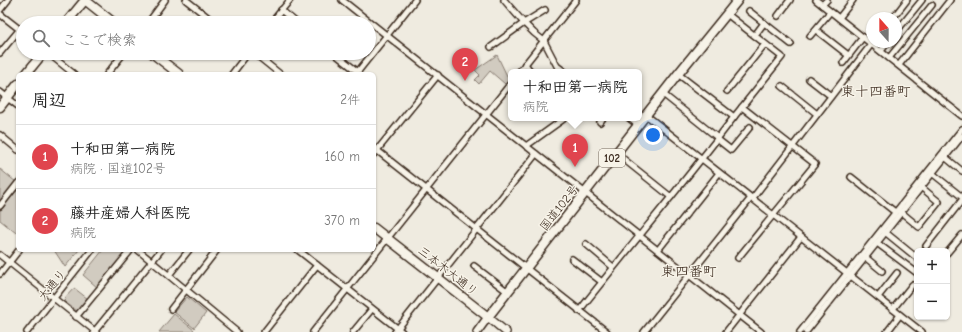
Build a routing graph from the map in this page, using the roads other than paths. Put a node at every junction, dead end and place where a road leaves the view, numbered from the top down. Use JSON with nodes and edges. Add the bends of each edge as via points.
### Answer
{"nodes":[{"id":1,"x":8,"y":0,"type":"edge"},
{"id":2,"x":85,"y":0,"type":"edge"},
{"id":3,"x":165,"y":0,"type":"edge"},
{"id":4,"x":186,"y":0,"type":"edge"},
{"id":5,"x":342,"y":0,"type":"edge"},
{"id":6,"x":415,"y":0,"type":"edge"},
{"id":7,"x":504,"y":0,"type":"edge"},
{"id":8,"x":576,"y":0,"type":"edge"},
{"id":9,"x":738,"y":0,"type":"edge"},
{"id":10,"x":790,"y":0,"type":"edge"},
{"id":11,"x":816,"y":0,"type":"edge"},
{"id":12,"x":826,"y":0,"type":"edge"},
{"id":13,"x":853,"y":0,"type":"edge"},
{"id":14,"x":907,"y":0,"type":"edge"},
{"id":15,"x":922,"y":0,"type":"edge"},
{"id":16,"x":950,"y":0,"type":"edge"},
{"id":17,"x":288,"y":1,"type":"edge"},
{"id":18,"x":822,"y":5,"type":"junction"},
{"id":19,"x":932,"y":5,"type":"dead end"},
{"id":20,"x":0,"y":10,"type":"edge"},
{"id":21,"x":281,"y":10,"type":"junction"},
{"id":22,"x":545,"y":10,"type":"dead end"},
{"id":23,"x":749,"y":11,"type":"dead end"},
{"id":24,"x":830,"y":12,"type":"junction"},
{"id":25,"x":898,"y":12,"type":"edge"},
{"id":26,"x":0,"y":14,"type":"edge"},
{"id":27,"x":727,"y":14,"type":"junction"},
{"id":28,"x":72,"y":16,"type":"edge"},
{"id":29,"x":105,"y":16,"type":"edge"},
{"id":30,"x":153,"y":16,"type":"edge"},
{"id":31,"x":207,"y":16,"type":"edge"},
{"id":32,"x":277,"y":16,"type":"edge"},
{"id":33,"x":288,"y":16,"type":"edge"},
{"id":34,"x":363,"y":16,"type":"edge"},
{"id":35,"x":778,"y":16,"type":"dead end"},
{"id":36,"x":839,"y":18,"type":"junction"},
{"id":37,"x":524,"y":23,"type":"junction"},
{"id":38,"x":764,"y":23,"type":"junction"},
{"id":39,"x":902,"y":25,"type":"edge"},
{"id":40,"x":376,"y":26,"type":"edge"},
{"id":41,"x":16,"y":27,"type":"edge"},
{"id":42,"x":816,"y":30,"type":"junction"},
{"id":43,"x":387,"y":35,"type":"junction"},
{"id":44,"x":755,"y":35,"type":"junction"},
{"id":45,"x":16,"y":36,"type":"edge"},
{"id":46,"x":810,"y":36,"type":"dead end"},
{"id":47,"x":863,"y":37,"type":"junction"},
{"id":48,"x":866,"y":39,"type":"edge"},
{"id":49,"x":544,"y":41,"type":"junction"},
{"id":50,"x":765,"y":44,"type":"junction"},
{"id":51,"x":791,"y":44,"type":"dead end"},
{"id":52,"x":491,"y":47,"type":"dead end"},
{"id":53,"x":869,"y":48,"type":"edge"},
{"id":54,"x":878,"y":48,"type":"edge"},
{"id":55,"x":883,"y":48,"type":"edge"},
{"id":56,"x":376,"y":49,"type":"edge"},
{"id":57,"x":881,"y":51,"type":"junction"},
{"id":58,"x":0,"y":54,"type":"edge"},
{"id":59,"x":848,"y":55,"type":"junction"},
{"id":60,"x":889,"y":58,"type":"junction"},
{"id":61,"x":37,"y":60,"type":"edge"},
{"id":62,"x":57,"y":60,"type":"edge"},
{"id":63,"x":118,"y":60,"type":"edge"},
{"id":64,"x":161,"y":60,"type":"edge"},
{"id":65,"x":243,"y":60,"type":"edge"},
{"id":66,"x":263,"y":60,"type":"edge"},
{"id":67,"x":342,"y":60,"type":"edge"},
{"id":68,"x":367,"y":60,"type":"edge"},
{"id":69,"x":843,"y":63,"type":"dead end"},
{"id":70,"x":525,"y":64,"type":"junction"},
{"id":71,"x":899,"y":65,"type":"junction"},
{"id":72,"x":521,"y":69,"type":"edge"},
{"id":73,"x":529,"y":69,"type":"edge"},
{"id":74,"x":561,"y":69,"type":"edge"},
{"id":75,"x":28,"y":72,"type":"edge"},
{"id":76,"x":72,"y":72,"type":"edge"},
{"id":77,"x":109,"y":72,"type":"edge"},
{"id":78,"x":176,"y":72,"type":"edge"},
{"id":79,"x":234,"y":72,"type":"edge"},
{"id":80,"x":278,"y":72,"type":"edge"},
{"id":81,"x":356,"y":72,"type":"edge"},
{"id":82,"x":358,"y":72,"type":"edge"},
{"id":83,"x":678,"y":74,"type":"junction"},
{"id":84,"x":438,"y":75,"type":"junction"},
{"id":85,"x":809,"y":79,"type":"dead end"},
{"id":86,"x":508,"y":86,"type":"edge"},
{"id":87,"x":782,"y":86,"type":"dead end"},
{"id":88,"x":16,"y":87,"type":"edge"},
{"id":89,"x":728,"y":91,"type":"dead end"},
{"id":90,"x":0,"y":92,"type":"edge"},
{"id":91,"x":663,"y":94,"type":"junction"},
{"id":92,"x":831,"y":96,"type":"junction"},
{"id":93,"x":7,"y":98,"type":"junction"},
{"id":94,"x":16,"y":105,"type":"edge"},
{"id":95,"x":0,"y":107,"type":"edge"},
{"id":96,"x":742,"y":107,"type":"junction"},
{"id":97,"x":486,"y":114,"type":"junction"},
{"id":98,"x":817,"y":114,"type":"junction"},
{"id":99,"x":646,"y":115,"type":"junction"},
{"id":100,"x":962,"y":116,"type":"edge"},
{"id":101,"x":734,"y":117,"type":"junction"},
{"id":102,"x":642,"y":120,"type":"edge"},
{"id":103,"x":561,"y":121,"type":"edge"},
{"id":104,"x":633,"y":121,"type":"edge"},
{"id":105,"x":641,"y":121,"type":"edge"},
{"id":106,"x":638,"y":125,"type":"junction"},
{"id":107,"x":750,"y":127,"type":"dead end"},
{"id":108,"x":962,"y":129,"type":"edge"},
{"id":109,"x":0,"y":135,"type":"edge"},
{"id":110,"x":962,"y":136,"type":"edge"},
{"id":111,"x":718,"y":139,"type":"junction"},
{"id":112,"x":526,"y":146,"type":"junction"},
{"id":113,"x":792,"y":146,"type":"junction"},
{"id":114,"x":16,"y":148,"type":"edge"},
{"id":115,"x":376,"y":150,"type":"edge"},
{"id":116,"x":376,"y":152,"type":"edge"},
{"id":117,"x":536,"y":154,"type":"junction"},
{"id":118,"x":616,"y":154,"type":"junction"},
{"id":119,"x":945,"y":157,"type":"junction"},
{"id":120,"x":701,"y":158,"type":"junction"},
{"id":121,"x":962,"y":171,"type":"edge"},
{"id":122,"x":719,"y":173,"type":"junction"},
{"id":123,"x":932,"y":173,"type":"junction"},
{"id":124,"x":851,"y":177,"type":"dead end"},
{"id":125,"x":16,"y":186,"type":"edge"},
{"id":126,"x":921,"y":187,"type":"junction"},
{"id":127,"x":427,"y":190,"type":"junction"},
{"id":128,"x":586,"y":193,"type":"junction"},
{"id":129,"x":671,"y":197,"type":"junction"},
{"id":130,"x":751,"y":198,"type":"junction"},
{"id":131,"x":962,"y":198,"type":"edge"},
{"id":132,"x":0,"y":206,"type":"edge"},
{"id":133,"x":898,"y":212,"type":"junction"},
{"id":134,"x":774,"y":215,"type":"junction"},
{"id":135,"x":477,"y":229,"type":"junction"},
{"id":136,"x":376,"y":230,"type":"edge"},
{"id":137,"x":885,"y":232,"type":"junction"},
{"id":138,"x":962,"y":234,"type":"edge"},
{"id":139,"x":640,"y":236,"type":"junction"},
{"id":140,"x":801,"y":237,"type":"junction"},
{"id":141,"x":387,"y":239,"type":"junction"},
{"id":142,"x":877,"y":243,"type":"junction"},
{"id":143,"x":586,"y":244,"type":"dead end"},
{"id":144,"x":926,"y":246,"type":"dead end"},
{"id":145,"x":950,"y":249,"type":"edge"},
{"id":146,"x":658,"y":250,"type":"junction"},
{"id":147,"x":17,"y":252,"type":"edge"},
{"id":148,"x":90,"y":252,"type":"edge"},
{"id":149,"x":129,"y":252,"type":"edge"},
{"id":150,"x":140,"y":252,"type":"edge"},
{"id":151,"x":160,"y":252,"type":"edge"},
{"id":152,"x":188,"y":252,"type":"edge"},
{"id":153,"x":215,"y":252,"type":"edge"},
{"id":154,"x":301,"y":252,"type":"edge"},
{"id":155,"x":0,"y":255,"type":"edge"},
{"id":156,"x":914,"y":256,"type":"edge"},
{"id":157,"x":865,"y":257,"type":"junction"},
{"id":158,"x":738,"y":258,"type":"dead end"},
{"id":159,"x":572,"y":259,"type":"dead end"},
{"id":160,"x":9,"y":262,"type":"junction"},
{"id":161,"x":152,"y":262,"type":"junction"},
{"id":162,"x":317,"y":265,"type":"junction"},
{"id":163,"x":474,"y":266,"type":"dead end"},
{"id":164,"x":614,"y":267,"type":"junction"},
{"id":165,"x":526,"y":268,"type":"junction"},
{"id":166,"x":882,"y":271,"type":"dead end"},
{"id":167,"x":914,"y":271,"type":"edge"},
{"id":168,"x":897,"y":273,"type":"dead end"},
{"id":169,"x":0,"y":274,"type":"edge"},
{"id":170,"x":849,"y":274,"type":"junction"},
{"id":171,"x":169,"y":275,"type":"junction"},
{"id":172,"x":689,"y":275,"type":"junction"},
{"id":173,"x":438,"y":278,"type":"junction"},
{"id":174,"x":602,"y":282,"type":"junction"},
{"id":175,"x":912,"y":285,"type":"dead end"},
{"id":176,"x":347,"y":289,"type":"junction"},
{"id":177,"x":186,"y":290,"type":"junction"},
{"id":178,"x":508,"y":292,"type":"junction"},
{"id":179,"x":878,"y":297,"type":"junction"},
{"id":180,"x":54,"y":298,"type":"junction"},
{"id":181,"x":372,"y":308,"type":"junction"},
{"id":182,"x":171,"y":309,"type":"dead end"},
{"id":183,"x":893,"y":309,"type":"junction"},
{"id":184,"x":580,"y":311,"type":"junction"},
{"id":185,"x":739,"y":314,"type":"junction"},
{"id":186,"x":900,"y":315,"type":"junction"},
{"id":187,"x":76,"y":317,"type":"junction"},
{"id":188,"x":488,"y":318,"type":"junction"},
{"id":189,"x":399,"y":331,"type":"edge"},
{"id":190,"x":27,"y":332,"type":"edge"},
{"id":191,"x":95,"y":332,"type":"edge"},
{"id":192,"x":237,"y":332,"type":"edge"},
{"id":193,"x":264,"y":332,"type":"edge"},
{"id":194,"x":313,"y":332,"type":"edge"},
{"id":195,"x":353,"y":332,"type":"edge"},
{"id":196,"x":477,"y":332,"type":"edge"},
{"id":197,"x":506,"y":332,"type":"edge"},
{"id":198,"x":607,"y":332,"type":"edge"},
{"id":199,"x":644,"y":332,"type":"edge"},
{"id":200,"x":726,"y":332,"type":"edge"},
{"id":201,"x":761,"y":332,"type":"edge"},
{"id":202,"x":800,"y":332,"type":"edge"},
{"id":203,"x":806,"y":332,"type":"edge"},
{"id":204,"x":887,"y":332,"type":"edge"},
{"id":205,"x":922,"y":332,"type":"edge"}],
"edges":[{"from":1,"to":20,"type":"street"},
{"from":2,"to":28,"type":"highway"},
{"from":2,"to":29,"type":"highway"},
{"from":3,"to":30,"type":"street"},
{"from":4,"to":31,"type":"street"},
{"from":5,"to":34,"type":"street"},
{"from":6,"to":43,"type":"street"},
{"from":7,"to":37,"type":"street"},
{"from":8,"to":49,"type":"street"},
{"from":9,"to":27,"type":"highway","name":"国道102号","number":"102"},
{"from":10,"to":35,"type":"street"},
{"from":11,"to":18,"type":"street"},
{"from":12,"to":18,"type":"street"},
{"from":13,"to":36,"type":"street"},
{"from":14,"to":25,"type":"street"},
{"from":15,"to":39,"type":"street"},
{"from":16,"to":71,"type":"street"},
{"from":17,"to":21,"type":"street"},
{"from":18,"to":24,"type":"street"},
{"from":19,"to":60,"type":"street"},
{"from":21,"to":32,"type":"street"},
{"from":21,"to":33,"type":"street"},
{"from":22,"to":37,"type":"street"},
{"from":23,"to":38,"type":"street"},
{"from":24,"to":36,"type":"street"},
{"from":24,"to":42,"type":"street"},
{"from":26,"to":41,"type":"street"},
{"from":27,"to":44,"type":"street"},
{"from":27,"to":83,"type":"highway","name":"国道102号","number":"102"},
{"from":36,"to":47,"type":"street"},
{"from":37,"to":49,"type":"street"},
{"from":37,"to":52,"type":"street"},
{"from":38,"to":44,"type":"street"},
{"from":38,"to":51,"type":"street"},
{"from":40,"to":43,"type":"street"},
{"from":42,"to":46,"type":"street"},
{"from":42,"to":59,"type":"street"},
{"from":43,"to":56,"type":"street"},
{"from":43,"to":84,"type":"street"},
{"from":44,"to":50,"type":"street"},
{"from":45,"to":58,"type":"street"},
{"from":47,"to":48,"type":"street"},
{"from":47,"to":59,"type":"street"},
{"from":49,"to":70,"type":"street"},
{"from":49,"to":74,"type":"street"},
{"from":50,"to":89,"type":"street"},
{"from":50,"to":96,"type":"street","via":[[782,57]]},
{"from":53,"to":92,"type":"street"},
{"from":54,"to":57,"type":"street"},
{"from":55,"to":57,"type":"street"},
{"from":57,"to":60,"type":"street"},
{"from":59,"to":69,"type":"street"},
{"from":60,"to":71,"type":"street"},
{"from":61,"to":75,"type":"highway"},
{"from":62,"to":76,"type":"street"},
{"from":63,"to":77,"type":"street"},
{"from":64,"to":78,"type":"highway"},
{"from":65,"to":79,"type":"street"},
{"from":66,"to":80,"type":"street"},
{"from":67,"to":81,"type":"street"},
{"from":68,"to":82,"type":"street"},
{"from":70,"to":72,"type":"street"},
{"from":70,"to":73,"type":"street"},
{"from":71,"to":100,"type":"street"},
{"from":83,"to":91,"type":"highway","name":"国道102号","number":"102"},
{"from":83,"to":101,"type":"street"},
{"from":84,"to":97,"type":"street"},
{"from":84,"to":115,"type":"street"},
{"from":85,"to":92,"type":"street"},
{"from":86,"to":97,"type":"street"},
{"from":87,"to":98,"type":"street"},
{"from":88,"to":93,"type":"highway"},
{"from":90,"to":93,"type":"street"},
{"from":91,"to":99,"type":"highway","name":"国道102号","number":"102"},
{"from":91,"to":111,"type":"street"},
{"from":92,"to":98,"type":"street"},
{"from":93,"to":94,"type":"street"},
{"from":93,"to":95,"type":"highway"},
{"from":96,"to":101,"type":"street"},
{"from":96,"to":113,"type":"street"},
{"from":97,"to":112,"type":"street"},
{"from":97,"to":127,"type":"street"},
{"from":98,"to":113,"type":"street"},
{"from":99,"to":102,"type":"highway","name":"国道102号","number":"102"},
{"from":99,"to":120,"type":"street"},
{"from":101,"to":111,"type":"street"},
{"from":103,"to":112,"type":"street"},
{"from":104,"to":106,"type":"street"},
{"from":105,"to":106,"type":"highway","name":"国道102号","number":"102"},
{"from":106,"to":118,"type":"highway","name":"国道102号","number":"102"},
{"from":107,"to":111,"type":"street","via":[[731,150]]},
{"from":108,"to":133,"type":"street"},
{"from":109,"to":114,"type":"street"},
{"from":110,"to":119,"type":"street"},
{"from":111,"to":120,"type":"street"},
{"from":112,"to":117,"type":"street"},
{"from":113,"to":130,"type":"street"},
{"from":113,"to":134,"type":"street","via":[[815,164]]},
{"from":116,"to":127,"type":"street"},
{"from":117,"to":128,"type":"street"},
{"from":117,"to":135,"type":"street"},
{"from":118,"to":128,"type":"highway","name":"国道102号","number":"102"},
{"from":118,"to":129,"type":"street"},
{"from":119,"to":121,"type":"street"},
{"from":119,"to":123,"type":"street"},
{"from":120,"to":122,"type":"street"},
{"from":120,"to":129,"type":"street"},
{"from":122,"to":130,"type":"street"},
{"from":122,"to":146,"type":"street"},
{"from":123,"to":126,"type":"street"},
{"from":123,"to":131,"type":"street"},
{"from":124,"to":133,"type":"street"},
{"from":125,"to":132,"type":"street"},
{"from":126,"to":133,"type":"street"},
{"from":126,"to":133,"type":"street","via":[[939,202],[919,227]]},
{"from":127,"to":135,"type":"street"},
{"from":127,"to":141,"type":"street"},
{"from":128,"to":139,"type":"street"},
{"from":128,"to":165,"type":"highway","name":"国道102号","number":"102"},
{"from":129,"to":139,"type":"street"},
{"from":130,"to":134,"type":"street"},
{"from":130,"to":172,"type":"street"},
{"from":131,"to":144,"type":"street"},
{"from":133,"to":137,"type":"street"},
{"from":133,"to":170,"type":"street"},
{"from":134,"to":140,"type":"street"},
{"from":134,"to":158,"type":"street"},
{"from":135,"to":165,"type":"street"},
{"from":135,"to":173,"type":"street"},
{"from":136,"to":141,"type":"highway","name":"三本木大通り"},
{"from":137,"to":142,"type":"street"},
{"from":137,"to":156,"type":"street"},
{"from":138,"to":145,"type":"street"},
{"from":139,"to":146,"type":"street"},
{"from":139,"to":164,"type":"street"},
{"from":140,"to":170,"type":"street"},
{"from":140,"to":185,"type":"street"},
{"from":141,"to":173,"type":"highway","name":"三本木大通り"},
{"from":141,"to":176,"type":"street"},
{"from":142,"to":157,"type":"street"},
{"from":142,"to":167,"type":"street"},
{"from":143,"to":164,"type":"street"},
{"from":146,"to":172,"type":"street"},
{"from":147,"to":160,"type":"street"},
{"from":148,"to":180,"type":"street","name":"大通り"},
{"from":149,"to":187,"type":"street"},
{"from":150,"to":161,"type":"street"},
{"from":151,"to":161,"type":"street"},
{"from":152,"to":171,"type":"street"},
{"from":153,"to":177,"type":"street"},
{"from":154,"to":162,"type":"street"},
{"from":155,"to":160,"type":"street"},
{"from":157,"to":166,"type":"street"},
{"from":157,"to":170,"type":"street"},
{"from":159,"to":174,"type":"street"},
{"from":160,"to":169,"type":"street"},
{"from":160,"to":180,"type":"street"},
{"from":161,"to":171,"type":"street"},
{"from":161,"to":191,"type":"street"},
{"from":162,"to":176,"type":"street"},
{"from":162,"to":193,"type":"street"},
{"from":163,"to":178,"type":"street"},
{"from":164,"to":174,"type":"street"},
{"from":165,"to":178,"type":"highway","name":"国道102号","number":"102"},
{"from":165,"to":184,"type":"street"},
{"from":168,"to":179,"type":"street"},
{"from":170,"to":179,"type":"street"},
{"from":170,"to":202,"type":"street"},
{"from":170,"to":203,"type":"street"},
{"from":171,"to":177,"type":"street"},
{"from":172,"to":185,"type":"street"},
{"from":172,"to":199,"type":"street"},
{"from":173,"to":188,"type":"highway","name":"三本木大通り"},
{"from":173,"to":189,"type":"street"},
{"from":174,"to":184,"type":"street"},
{"from":175,"to":183,"type":"street"},
{"from":176,"to":181,"type":"street"},
{"from":176,"to":194,"type":"street"},
{"from":177,"to":182,"type":"street"},
{"from":177,"to":192,"type":"street"},
{"from":178,"to":188,"type":"highway","name":"国道102号","number":"102"},
{"from":179,"to":183,"type":"street"},
{"from":180,"to":187,"type":"street"},
{"from":180,"to":190,"type":"street","name":"大通り"},
{"from":181,"to":189,"type":"street"},
{"from":181,"to":195,"type":"street"},
{"from":183,"to":186,"type":"street"},
{"from":184,"to":198,"type":"street"},
{"from":185,"to":200,"type":"street"},
{"from":185,"to":201,"type":"street"},
{"from":186,"to":204,"type":"street"},
{"from":186,"to":205,"type":"street"},
{"from":187,"to":191,"type":"street"},
{"from":188,"to":196,"type":"main road"},
{"from":188,"to":197,"type":"main road","name":"三本木大通り"}]}
